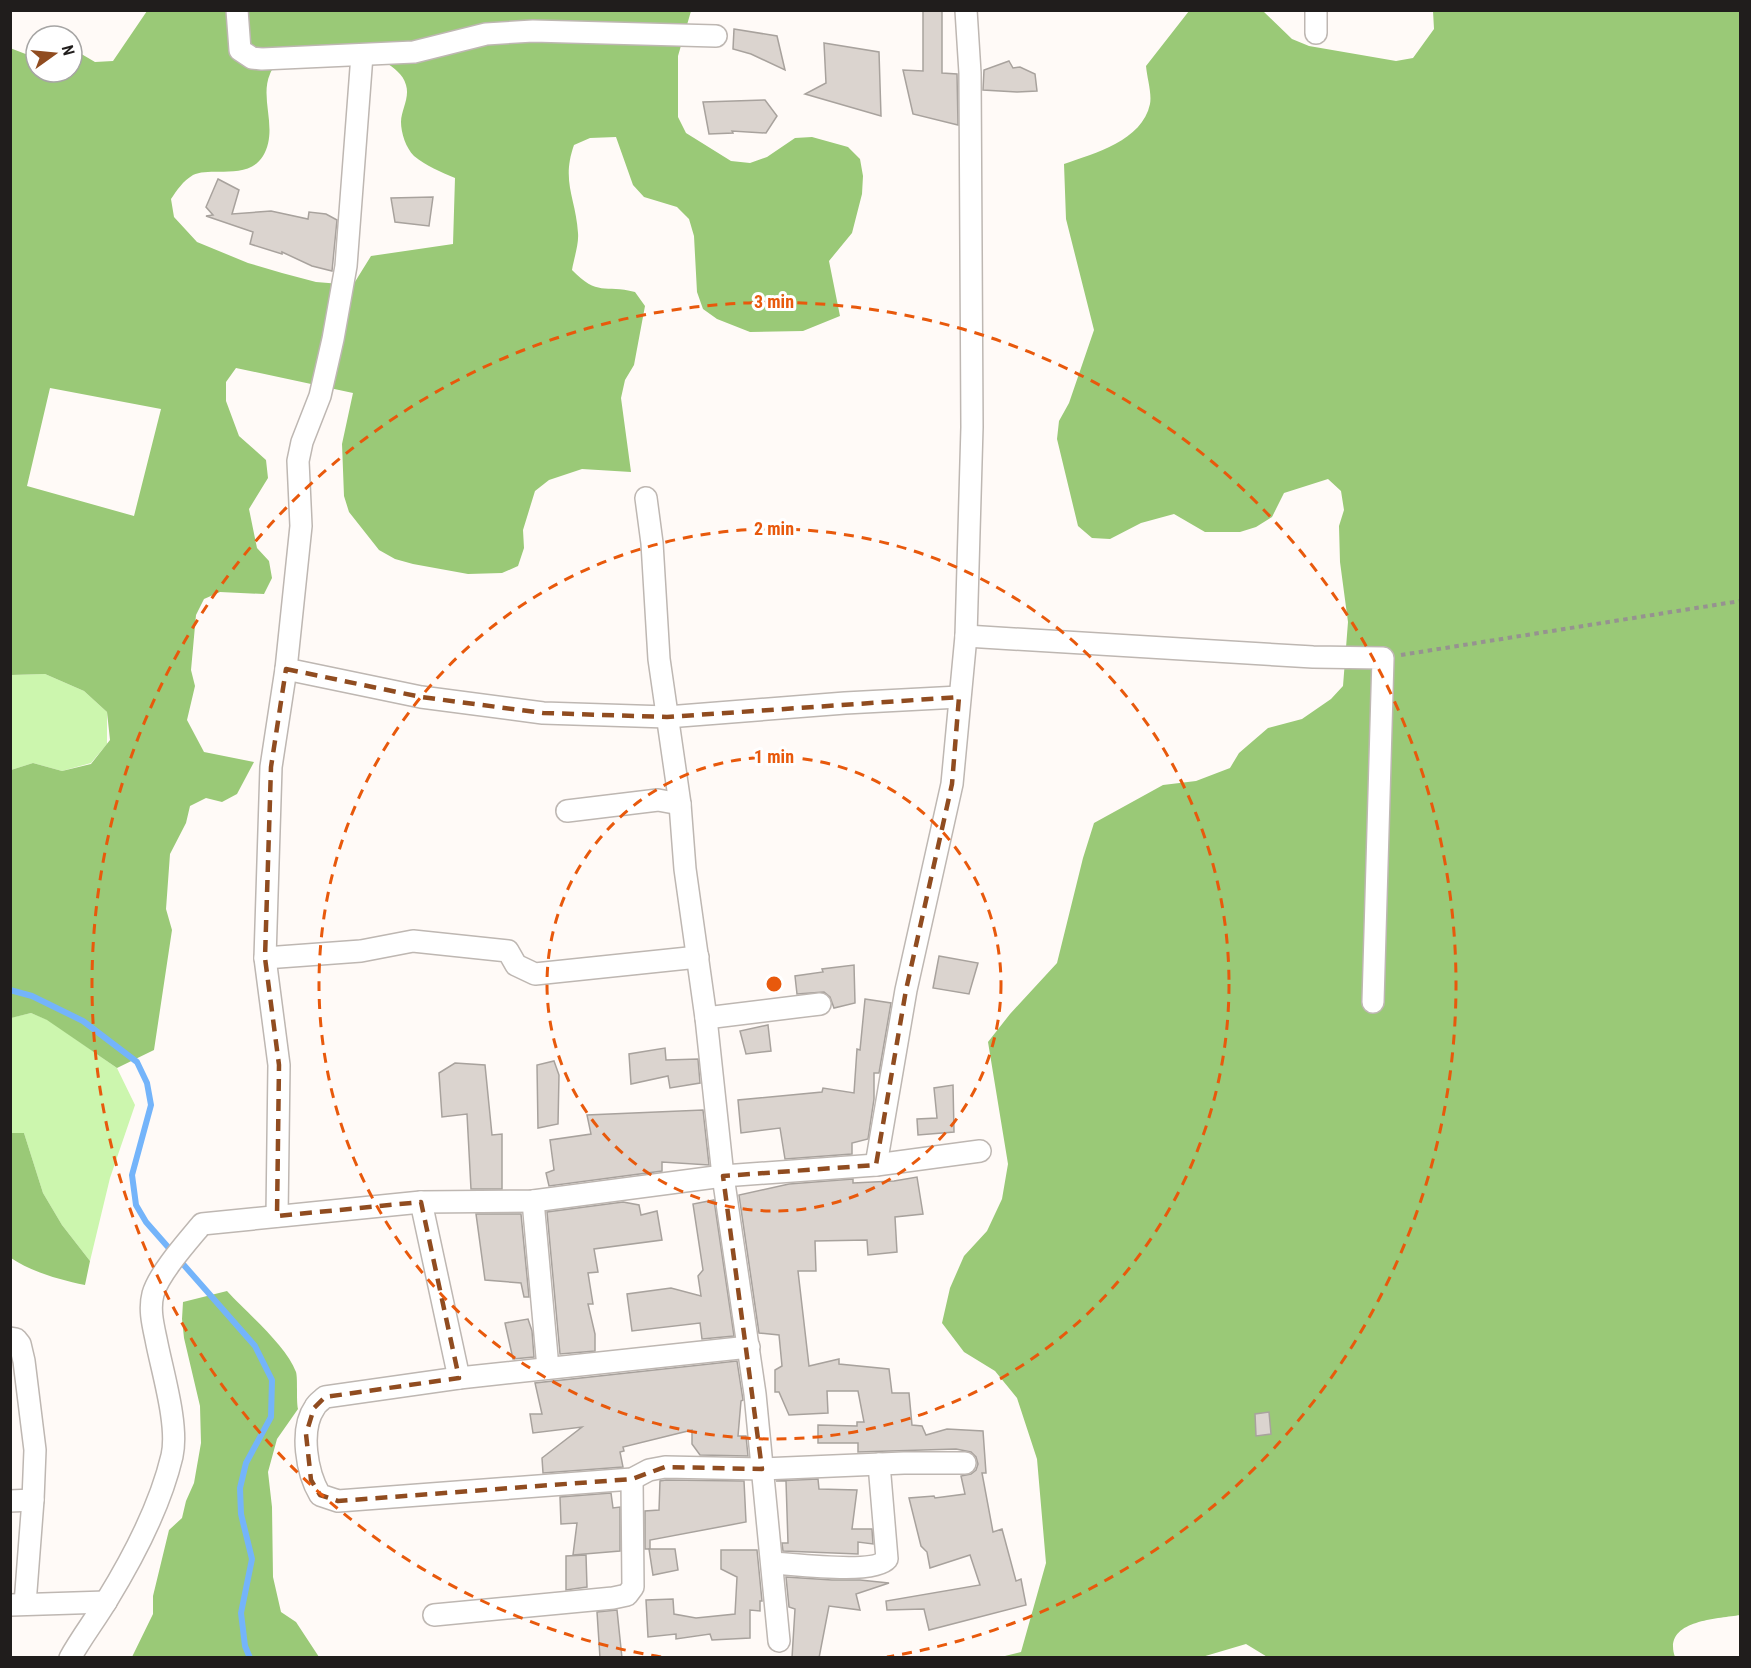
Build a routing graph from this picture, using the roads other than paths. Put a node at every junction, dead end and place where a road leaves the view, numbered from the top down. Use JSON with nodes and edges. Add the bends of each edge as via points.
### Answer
{"nodes":[{"id":1,"x":237,"y":10,"type":"edge"},
{"id":2,"x":966,"y":10,"type":"edge"},
{"id":3,"x":1316,"y":10,"type":"edge"},
{"id":4,"x":1316,"y":33,"type":"dead end"},
{"id":5,"x":716,"y":36,"type":"dead end"},
{"id":6,"x":362,"y":55,"type":"junction"},
{"id":7,"x":646,"y":498,"type":"dead end"},
{"id":8,"x":966,"y":636,"type":"junction"},
{"id":9,"x":286,"y":669,"type":"junction"},
{"id":10,"x":959,"y":697,"type":"junction"},
{"id":11,"x":667,"y":717,"type":"junction"},
{"id":12,"x":680,"y":804,"type":"junction"},
{"id":13,"x":567,"y":811,"type":"dead end"},
{"id":14,"x":698,"y":957,"type":"junction"},
{"id":15,"x":265,"y":958,"type":"junction"},
{"id":16,"x":1372,"y":1002,"type":"dead end"},
{"id":17,"x":820,"y":1004,"type":"dead end"},
{"id":18,"x":706,"y":1018,"type":"junction"},
{"id":19,"x":980,"y":1151,"type":"dead end"},
{"id":20,"x":876,"y":1165,"type":"junction"},
{"id":21,"x":723,"y":1176,"type":"junction"},
{"id":22,"x":533,"y":1201,"type":"junction"},
{"id":23,"x":420,"y":1202,"type":"junction"},
{"id":24,"x":277,"y":1215,"type":"junction"},
{"id":25,"x":10,"y":1338,"type":"edge"},
{"id":26,"x":749,"y":1347,"type":"junction"},
{"id":27,"x":548,"y":1368,"type":"junction"},
{"id":28,"x":459,"y":1378,"type":"junction"},
{"id":29,"x":964,"y":1463,"type":"dead end"},
{"id":30,"x":879,"y":1464,"type":"junction"},
{"id":31,"x":762,"y":1469,"type":"junction"},
{"id":32,"x":632,"y":1479,"type":"junction"},
{"id":33,"x":33,"y":1500,"type":"junction"},
{"id":34,"x":10,"y":1501,"type":"edge"},
{"id":35,"x":772,"y":1563,"type":"junction"},
{"id":36,"x":106,"y":1602,"type":"junction"},
{"id":37,"x":18,"y":1604,"type":"edge"},
{"id":38,"x":434,"y":1615,"type":"dead end"},
{"id":39,"x":778,"y":1641,"type":"dead end"},
{"id":40,"x":70,"y":1658,"type":"edge"}],
"edges":[{"from":1,"to":6,"type":"street","via":[[240,50],[252,58]]},
{"from":2,"to":8,"type":"street","via":[[970,74],[972,427]]},
{"from":3,"to":4,"type":"street"},
{"from":5,"to":6,"type":"street","via":[[505,32],[414,52]]},
{"from":6,"to":9,"type":"street","via":[[346,266],[320,396],[298,461],[301,526]]},
{"from":7,"to":11,"type":"street"},
{"from":8,"to":10,"type":"street"},
{"from":8,"to":16,"type":"street","via":[[1383,658]]},
{"from":9,"to":11,"type":"street","via":[[421,697],[543,713]]},
{"from":9,"to":15,"type":"street","via":[[272,767]]},
{"from":10,"to":11,"type":"street"},
{"from":10,"to":20,"type":"street","via":[[952,784],[906,990]]},
{"from":11,"to":12,"type":"street"},
{"from":12,"to":13,"type":"street","via":[[658,800]]},
{"from":12,"to":14,"type":"street"},
{"from":14,"to":15,"type":"street","via":[[535,974],[516,964],[508,951],[413,941],[361,951]]},
{"from":14,"to":18,"type":"street"},
{"from":15,"to":24,"type":"street","via":[[279,1065]]},
{"from":17,"to":18,"type":"street"},
{"from":18,"to":21,"type":"street"},
{"from":19,"to":20,"type":"street"},
{"from":20,"to":21,"type":"street"},
{"from":21,"to":22,"type":"street"},
{"from":21,"to":26,"type":"street"},
{"from":22,"to":23,"type":"street"},
{"from":22,"to":27,"type":"street"},
{"from":23,"to":24,"type":"street"},
{"from":23,"to":28,"type":"street"},
{"from":24,"to":36,"type":"street","via":[[202,1224],[153,1295],[152,1317],[173,1426],[172,1454],[161,1492],[136,1549]]},
{"from":25,"to":33,"type":"street","via":[[20,1344],[24,1361],[34,1450]]},
{"from":26,"to":27,"type":"street"},
{"from":26,"to":31,"type":"street"},
{"from":27,"to":28,"type":"street"},
{"from":28,"to":32,"type":"street","via":[[326,1397],[314,1408],[306,1434],[311,1480],[320,1495],[338,1501]]},
{"from":29,"to":30,"type":"street"},
{"from":30,"to":31,"type":"street"},
{"from":30,"to":35,"type":"street","via":[[887,1559],[884,1563],[844,1568]]},
{"from":31,"to":32,"type":"street","via":[[665,1467]]},
{"from":31,"to":35,"type":"street"},
{"from":32,"to":38,"type":"street","via":[[633,1587],[627,1595]]},
{"from":33,"to":34,"type":"street"},
{"from":33,"to":37,"type":"street"},
{"from":35,"to":39,"type":"street"},
{"from":36,"to":37,"type":"street"},
{"from":36,"to":40,"type":"street"}]}
